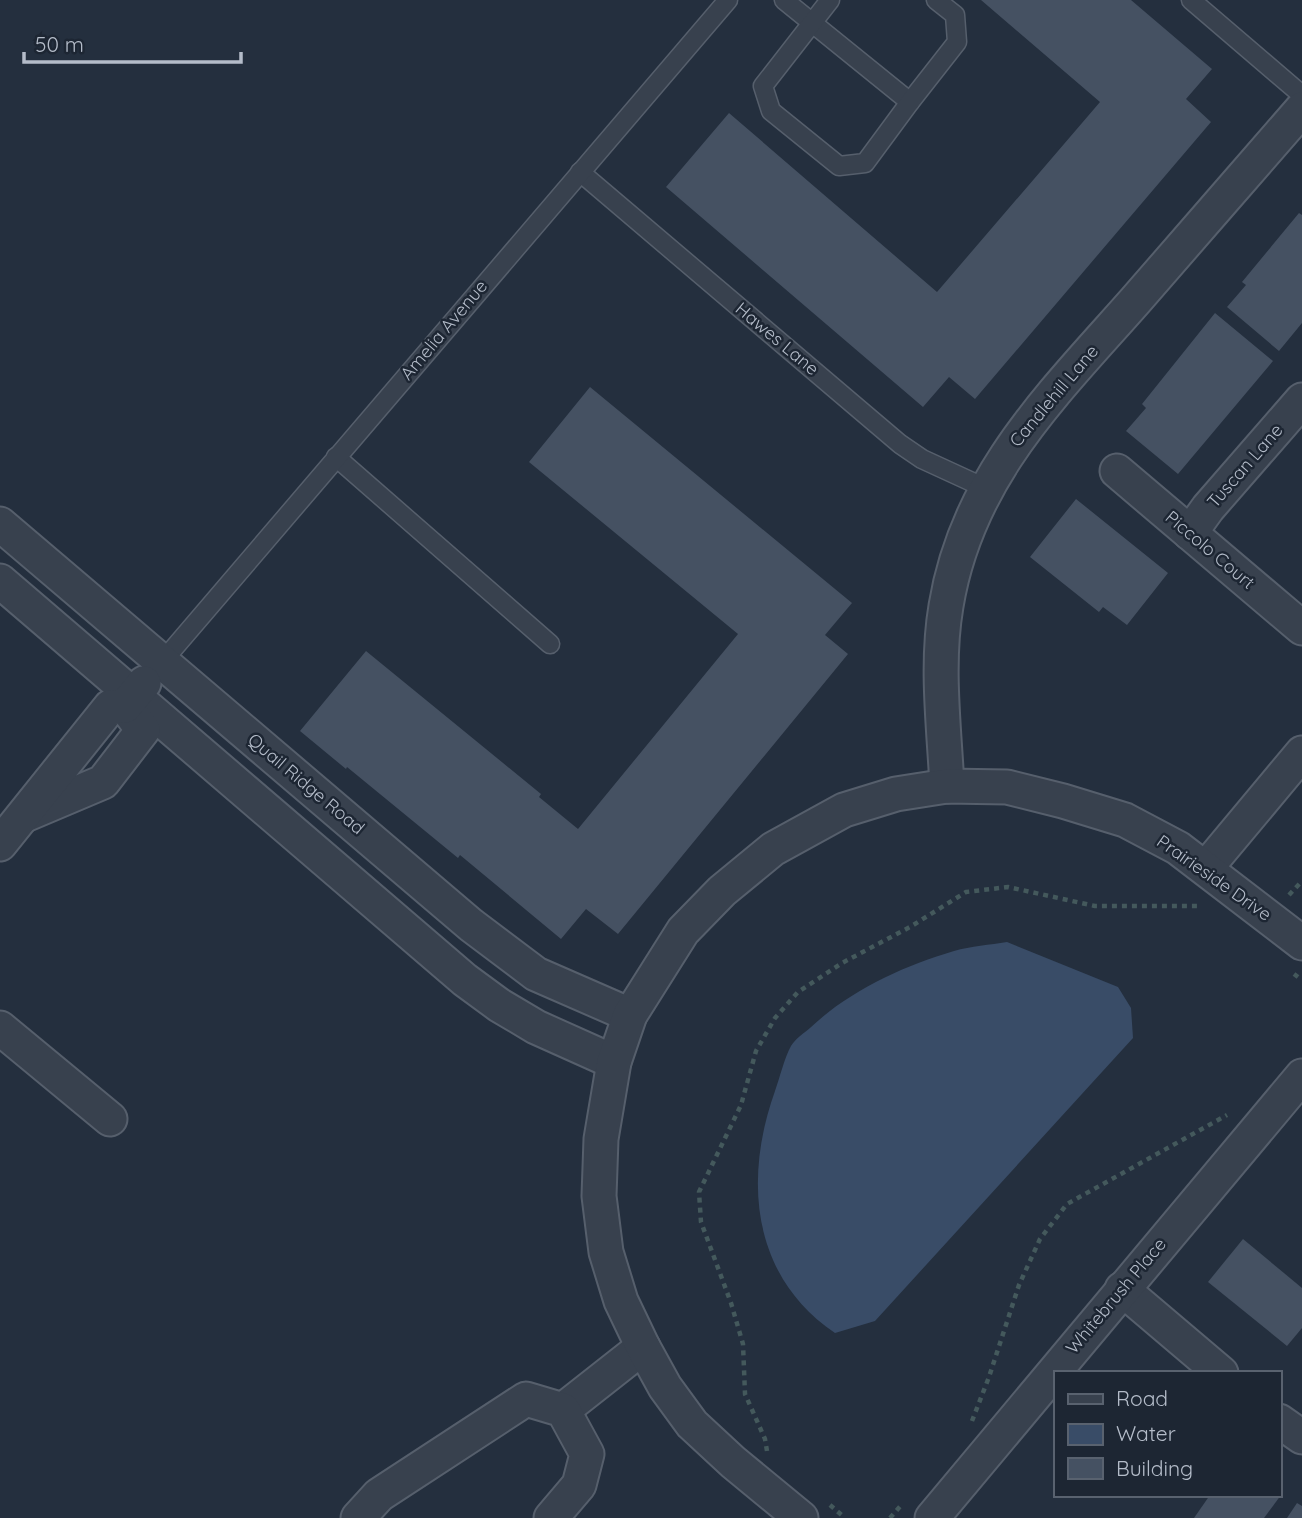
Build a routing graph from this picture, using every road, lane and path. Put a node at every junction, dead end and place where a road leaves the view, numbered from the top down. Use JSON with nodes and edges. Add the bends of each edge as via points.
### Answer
{"nodes":[{"id":1,"x":728,"y":0,"type":"edge"},
{"id":2,"x":783,"y":0,"type":"edge"},
{"id":3,"x":830,"y":0,"type":"edge"},
{"id":4,"x":936,"y":0,"type":"edge"},
{"id":5,"x":1191,"y":0,"type":"edge"},
{"id":6,"x":811,"y":23,"type":"junction"},
{"id":7,"x":1302,"y":95,"type":"edge"},
{"id":8,"x":910,"y":102,"type":"junction"},
{"id":9,"x":1302,"y":110,"type":"edge"},
{"id":10,"x":580,"y":172,"type":"junction"},
{"id":11,"x":1302,"y":400,"type":"edge"},
{"id":12,"x":336,"y":457,"type":"junction"},
{"id":13,"x":1117,"y":471,"type":"dead end"},
{"id":14,"x":985,"y":488,"type":"junction"},
{"id":15,"x":0,"y":524,"type":"edge"},
{"id":16,"x":1190,"y":533,"type":"junction"},
{"id":17,"x":0,"y":581,"type":"edge"},
{"id":18,"x":1302,"y":628,"type":"edge"},
{"id":19,"x":550,"y":644,"type":"dead end"},
{"id":20,"x":162,"y":662,"type":"junction"},
{"id":21,"x":130,"y":701,"type":"junction"},
{"id":22,"x":1302,"y":753,"type":"edge"},
{"id":23,"x":947,"y":786,"type":"junction"},
{"id":24,"x":0,"y":844,"type":"edge"},
{"id":25,"x":1206,"y":868,"type":"junction"},
{"id":26,"x":1302,"y":881,"type":"edge"},
{"id":27,"x":1191,"y":899,"type":"dead end"},
{"id":28,"x":1295,"y":900,"type":"dead end"},
{"id":29,"x":1201,"y":906,"type":"junction"},
{"id":30,"x":1212,"y":914,"type":"dead end"},
{"id":31,"x":1296,"y":957,"type":"edge"},
{"id":32,"x":1302,"y":980,"type":"edge"},
{"id":33,"x":630,"y":1015,"type":"junction"},
{"id":34,"x":0,"y":1028,"type":"edge"},
{"id":35,"x":614,"y":1062,"type":"junction"},
{"id":36,"x":1302,"y":1076,"type":"edge"},
{"id":37,"x":1228,"y":1115,"type":"dead end"},
{"id":38,"x":110,"y":1119,"type":"dead end"},
{"id":39,"x":1122,"y":1289,"type":"junction"},
{"id":40,"x":643,"y":1347,"type":"junction"},
{"id":41,"x":1220,"y":1371,"type":"edge"},
{"id":42,"x":563,"y":1410,"type":"junction"},
{"id":43,"x":1281,"y":1421,"type":"edge"},
{"id":44,"x":967,"y":1431,"type":"dead end"},
{"id":45,"x":1302,"y":1437,"type":"edge"},
{"id":46,"x":760,"y":1448,"type":"dead end"},
{"id":47,"x":814,"y":1510,"type":"edge"},
{"id":48,"x":358,"y":1518,"type":"edge"},
{"id":49,"x":551,"y":1518,"type":"edge"},
{"id":50,"x":845,"y":1518,"type":"edge"},
{"id":51,"x":932,"y":1518,"type":"edge"}],
"edges":[{"from":1,"to":10,"type":"lane","name":"Amelia Avenue"},
{"from":2,"to":6,"type":"lane"},
{"from":3,"to":6,"type":"lane"},
{"from":4,"to":8,"type":"lane","via":[[955,15],[957,42]]},
{"from":5,"to":7,"type":"lane"},
{"from":6,"to":8,"type":"lane"},
{"from":6,"to":8,"type":"lane","via":[[763,86],[771,111],[839,166],[865,163]]},
{"from":9,"to":14,"type":"street","name":"Candlehill Lane","via":[[1032,419]]},
{"from":10,"to":12,"type":"lane","name":"Amelia Avenue"},
{"from":10,"to":14,"type":"lane","name":"Hawes Lane","via":[[900,444]]},
{"from":11,"to":16,"type":"street","name":"Tuscan Lane"},
{"from":12,"to":19,"type":"lane"},
{"from":12,"to":20,"type":"lane","name":"Amelia Avenue"},
{"from":13,"to":16,"type":"street","name":"Piccolo Court"},
{"from":14,"to":23,"type":"street","name":"Candlehill Lane","via":[[960,549],[946,607],[942,666]]},
{"from":15,"to":20,"type":"street","name":"Quail Ridge Road"},
{"from":16,"to":18,"type":"street","name":"Piccolo Court"},
{"from":17,"to":21,"type":"street"},
{"from":20,"to":21,"type":"street"},
{"from":20,"to":33,"type":"street","name":"Quail Ridge Road","via":[[471,925],[536,974]]},
{"from":21,"to":24,"type":"street","via":[[143,730],[103,782],[23,816]]},
{"from":21,"to":35,"type":"street","via":[[465,980],[536,1027]]},
{"from":22,"to":25,"type":"street"},
{"from":23,"to":25,"type":"street","name":"Prairieside Drive","via":[[1007,788],[1125,820]]},
{"from":23,"to":33,"type":"street","name":"Prairieside Drive","via":[[896,794],[844,810],[772,849],[683,931]]},
{"from":25,"to":31,"type":"street","name":"Prairieside Drive"},
{"from":26,"to":28,"type":"path","via":[[1288,894]]},
{"from":27,"to":29,"type":"path"},
{"from":29,"to":30,"type":"path"},
{"from":29,"to":46,"type":"path","via":[[1095,906],[1008,887],[966,892],[798,992],[775,1018],[756,1051],[741,1105],[699,1192],[701,1222],[743,1344],[746,1394],[768,1455]]},
{"from":31,"to":32,"type":"path"},
{"from":33,"to":35,"type":"street","name":"Prairieside Drive"},
{"from":34,"to":38,"type":"street"},
{"from":35,"to":40,"type":"street","name":"Prairieside Drive","via":[[601,1139],[599,1196],[606,1252],[621,1301]]},
{"from":36,"to":39,"type":"street","name":"Whitebrush Place"},
{"from":37,"to":44,"type":"path","via":[[1067,1204],[1040,1239],[1019,1284]]},
{"from":39,"to":41,"type":"street"},
{"from":39,"to":51,"type":"street","name":"Whitebrush Place"},
{"from":40,"to":42,"type":"street"},
{"from":40,"to":47,"type":"street","name":"Prairieside Drive","via":[[692,1424],[733,1462]]},
{"from":42,"to":48,"type":"street","via":[[526,1399],[379,1495]]},
{"from":42,"to":49,"type":"street","via":[[587,1454],[579,1485]]},
{"from":43,"to":45,"type":"street"},
{"from":47,"to":50,"type":"path"}]}
